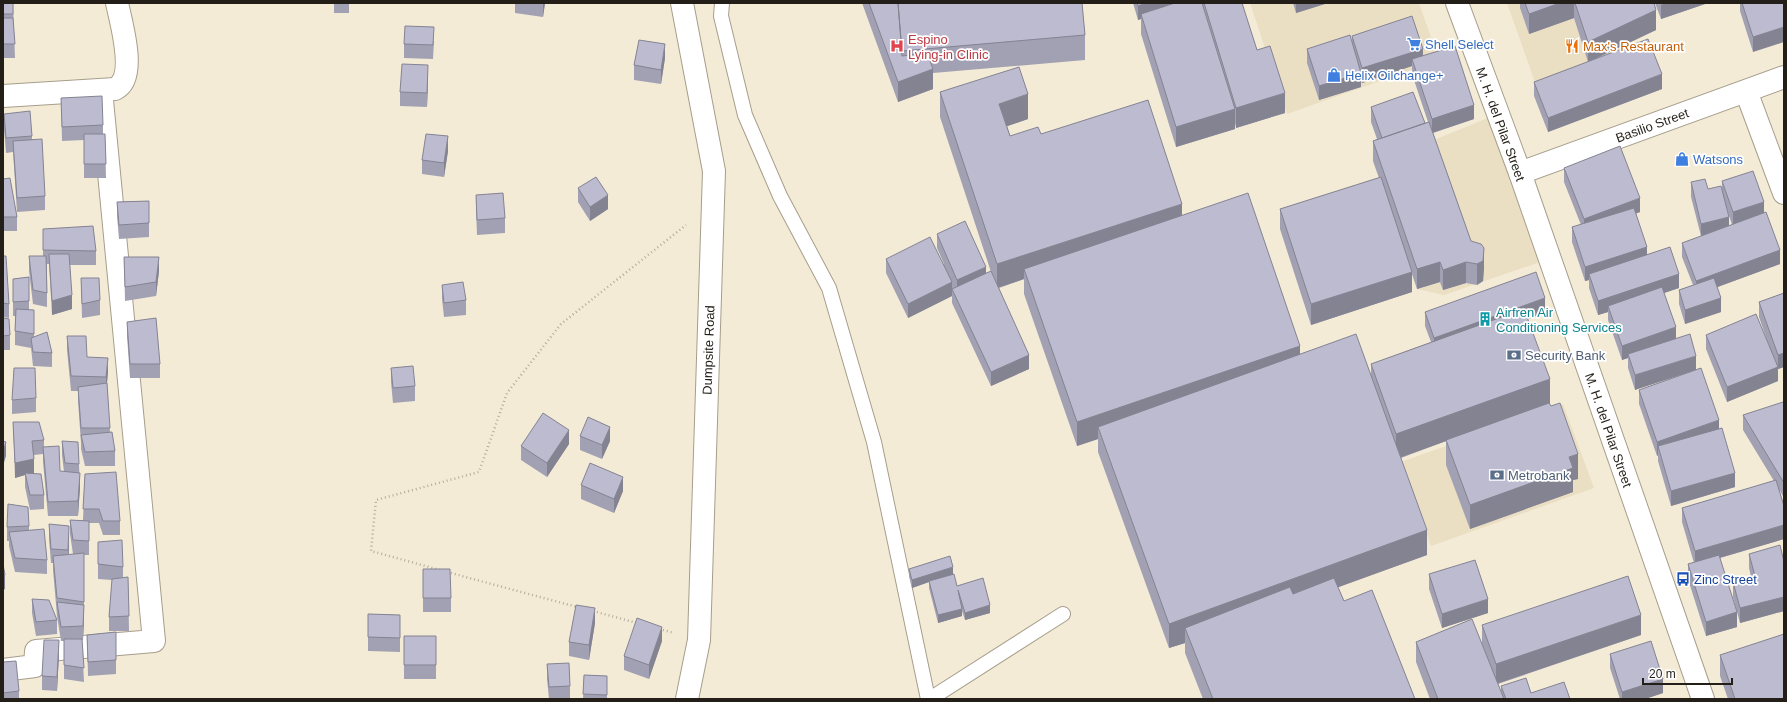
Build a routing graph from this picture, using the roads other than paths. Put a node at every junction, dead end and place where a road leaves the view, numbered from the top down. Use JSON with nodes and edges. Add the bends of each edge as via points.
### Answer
{"nodes":[{"id":1,"x":117,"y":3,"type":"edge"},
{"id":2,"x":682,"y":3,"type":"edge"},
{"id":3,"x":722,"y":3,"type":"edge"},
{"id":4,"x":1457,"y":3,"type":"edge"},
{"id":5,"x":1784,"y":77,"type":"edge"},
{"id":6,"x":101,"y":90,"type":"junction"},
{"id":7,"x":1746,"y":90,"type":"junction"},
{"id":8,"x":3,"y":96,"type":"edge"},
{"id":9,"x":1520,"y":173,"type":"junction"},
{"id":10,"x":1784,"y":193,"type":"edge"},
{"id":11,"x":1063,"y":614,"type":"dead end"},
{"id":12,"x":3,"y":670,"type":"edge"},
{"id":13,"x":687,"y":699,"type":"edge"},
{"id":14,"x":929,"y":699,"type":"edge"},
{"id":15,"x":1703,"y":699,"type":"edge"}],
"edges":[{"from":1,"to":6,"type":"street","via":[[127,55],[125,78],[119,87]]},
{"from":2,"to":13,"type":"street","name":"Dumpsite Road","via":[[714,171],[699,640]]},
{"from":3,"to":14,"type":"lane","via":[[721,16],[745,115],[780,196],[829,288],[874,442]]},
{"from":4,"to":9,"type":"street","name":"M. H. del Pilar Street"},
{"from":5,"to":7,"type":"street","name":"Basilio Street"},
{"from":6,"to":8,"type":"street"},
{"from":6,"to":12,"type":"street","via":[[154,641],[36,651],[35,666]]},
{"from":7,"to":9,"type":"street","name":"Basilio Street"},
{"from":7,"to":10,"type":"street"},
{"from":9,"to":15,"type":"street","name":"M. H. del Pilar Street"},
{"from":11,"to":14,"type":"lane"}]}
